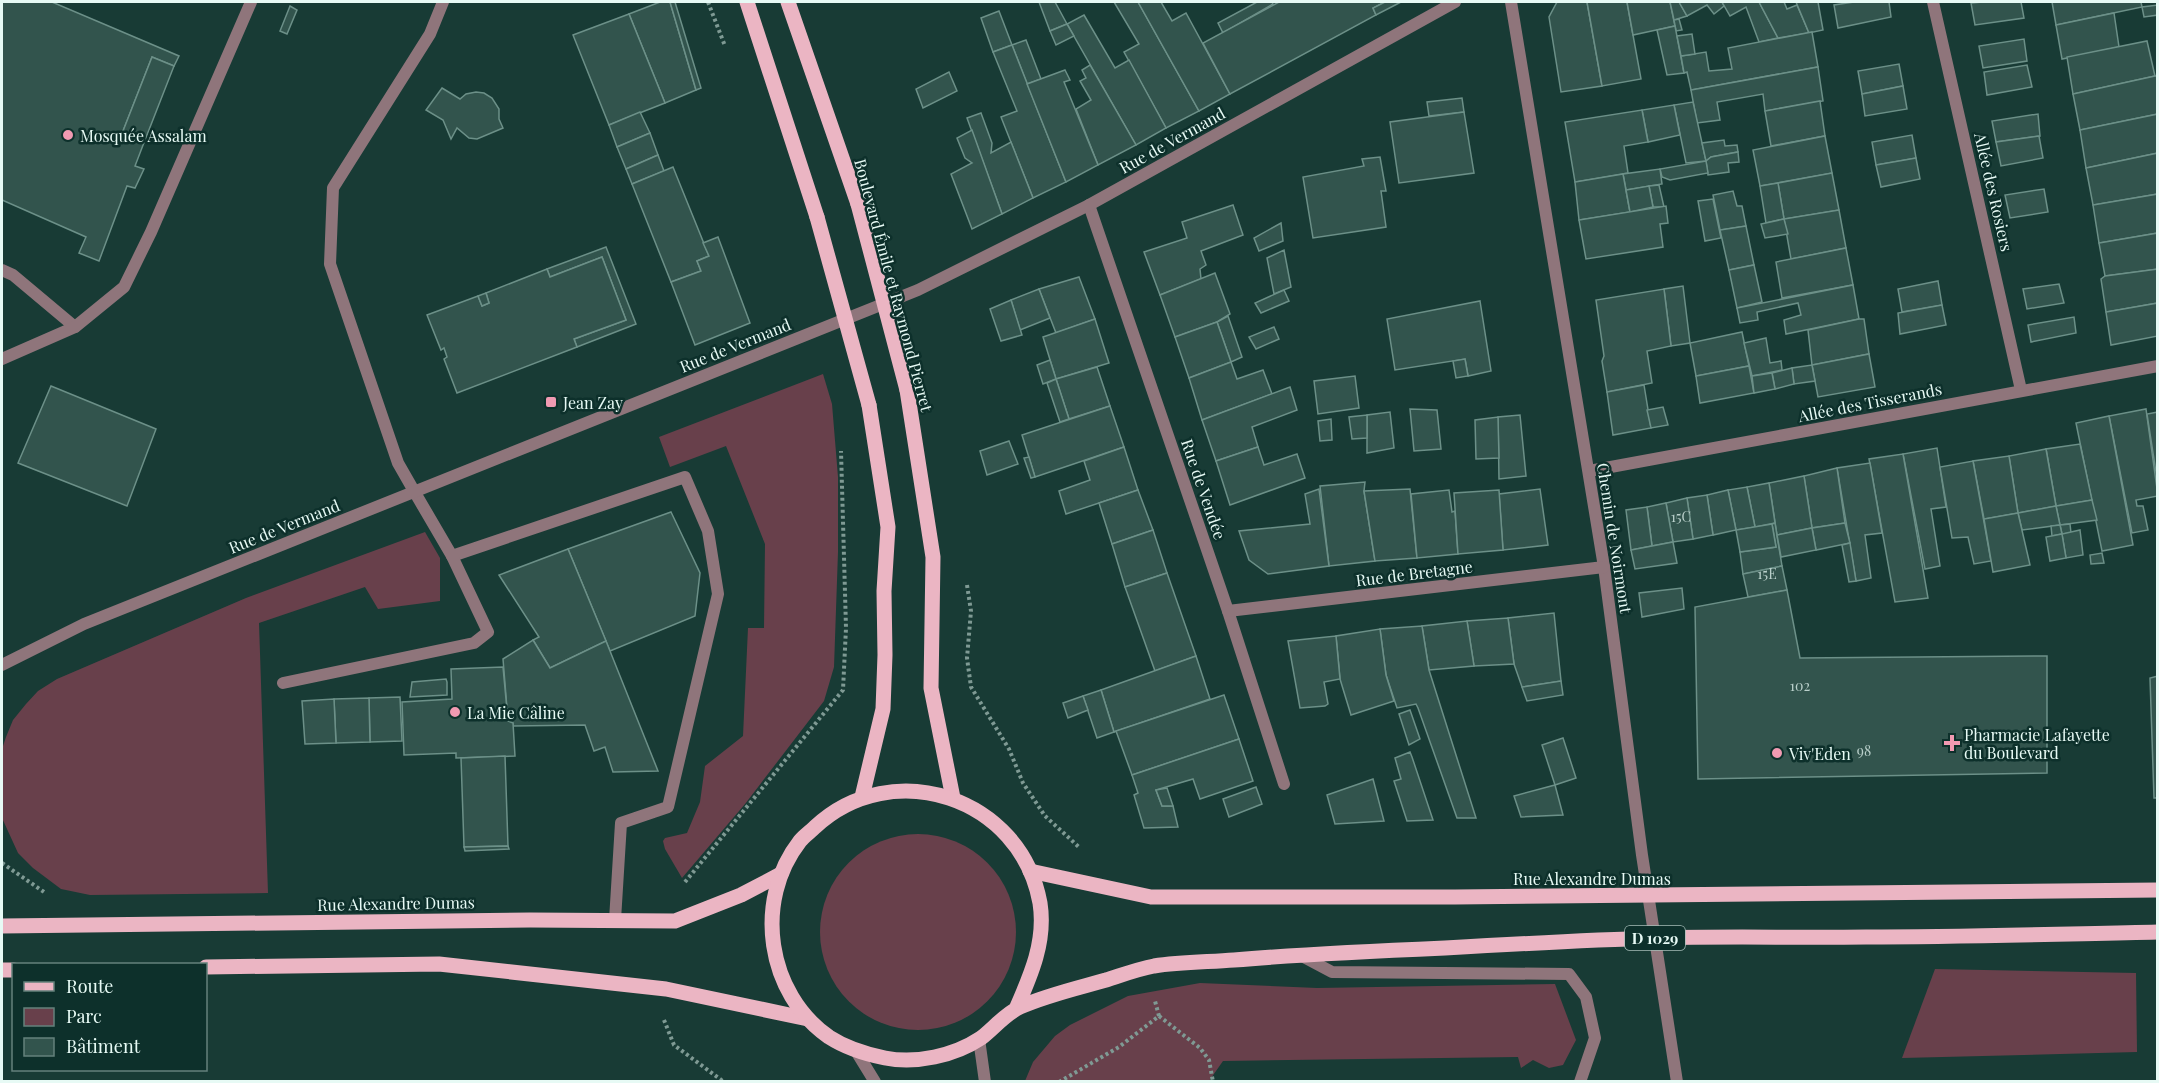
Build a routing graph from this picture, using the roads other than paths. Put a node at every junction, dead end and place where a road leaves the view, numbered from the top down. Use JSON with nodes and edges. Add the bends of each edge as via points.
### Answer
{"nodes":[{"id":1,"x":250,"y":2,"type":"edge"},
{"id":2,"x":443,"y":2,"type":"edge"},
{"id":3,"x":747,"y":2,"type":"edge"},
{"id":4,"x":788,"y":2,"type":"edge"},
{"id":5,"x":1455,"y":2,"type":"edge"},
{"id":6,"x":1510,"y":2,"type":"edge"},
{"id":7,"x":1934,"y":2,"type":"edge"},
{"id":8,"x":1089,"y":205,"type":"junction"},
{"id":9,"x":2,"y":270,"type":"edge"},
{"id":10,"x":75,"y":327,"type":"junction"},
{"id":11,"x":2,"y":359,"type":"edge"},
{"id":12,"x":2157,"y":366,"type":"edge"},
{"id":13,"x":2022,"y":390,"type":"junction"},
{"id":14,"x":1589,"y":471,"type":"junction"},
{"id":15,"x":414,"y":491,"type":"junction"},
{"id":16,"x":452,"y":556,"type":"junction"},
{"id":17,"x":1604,"y":567,"type":"junction"},
{"id":18,"x":1228,"y":611,"type":"junction"},
{"id":19,"x":2,"y":665,"type":"edge"},
{"id":20,"x":283,"y":683,"type":"dead end"},
{"id":21,"x":1284,"y":784,"type":"dead end"},
{"id":22,"x":862,"y":797,"type":"junction"},
{"id":23,"x":953,"y":798,"type":"junction"},
{"id":24,"x":1030,"y":871,"type":"junction"},
{"id":25,"x":781,"y":874,"type":"junction"},
{"id":26,"x":2157,"y":890,"type":"edge"},
{"id":27,"x":1649,"y":896,"type":"junction"},
{"id":28,"x":615,"y":920,"type":"junction"},
{"id":29,"x":2,"y":926,"type":"edge"},
{"id":30,"x":2157,"y":932,"type":"edge"},
{"id":31,"x":1656,"y":938,"type":"junction"},
{"id":32,"x":1299,"y":954,"type":"junction"},
{"id":33,"x":207,"y":967,"type":"edge"},
{"id":34,"x":1016,"y":1008,"type":"junction"},
{"id":35,"x":808,"y":1018,"type":"junction"},
{"id":36,"x":980,"y":1039,"type":"junction"},
{"id":37,"x":856,"y":1051,"type":"junction"},
{"id":38,"x":874,"y":1082,"type":"edge"},
{"id":39,"x":985,"y":1082,"type":"edge"},
{"id":40,"x":1580,"y":1082,"type":"edge"},
{"id":41,"x":1677,"y":1082,"type":"edge"}],
"edges":[{"from":1,"to":10,"type":"street","via":[[124,287]]},
{"from":2,"to":15,"type":"street","via":[[430,34],[333,188],[330,264],[398,463]]},
{"from":3,"to":22,"type":"main road","bridge":true,"via":[[817,217],[869,405],[888,527],[883,709]]},
{"from":4,"to":23,"type":"main road","name":"Boulevard Émile et Raymond Pierret","bridge":true,"via":[[858,204],[907,390],[933,557],[931,688]]},
{"from":5,"to":8,"type":"street","name":"Rue de Vermand"},
{"from":6,"to":14,"type":"street","name":"Chemin de Noirmont"},
{"from":7,"to":13,"type":"street","name":"Allée des Rosiers"},
{"from":8,"to":15,"type":"street","name":"Rue de Vermand","via":[[918,290]]},
{"from":8,"to":18,"type":"street","name":"Rue de Vendée"},
{"from":9,"to":10,"type":"street"},
{"from":10,"to":11,"type":"street"},
{"from":12,"to":13,"type":"street","name":"Allée des Tisserands"},
{"from":13,"to":14,"type":"street","name":"Allée des Tisserands"},
{"from":14,"to":17,"type":"street","name":"Chemin de Noirmont"},
{"from":15,"to":16,"type":"street"},
{"from":15,"to":19,"type":"street","name":"Rue de Vermand","via":[[84,624]]},
{"from":16,"to":20,"type":"street","via":[[488,632],[474,643]]},
{"from":16,"to":28,"type":"street","via":[[685,477],[708,531],[718,594],[668,807],[621,823]]},
{"from":17,"to":18,"type":"street","name":"Rue de Bretagne"},
{"from":17,"to":27,"type":"street","name":"Chemin de Noirmont"},
{"from":18,"to":21,"type":"street","name":"Rue de Vendée"},
{"from":22,"to":23,"type":"main road","via":[[892,791],[923,791]]},
{"from":22,"to":25,"type":"main road","via":[[828,815],[800,841]]},
{"from":23,"to":24,"type":"main road","via":[[985,815],[1011,840]]},
{"from":24,"to":27,"type":"main road","name":"Rue Alexandre Dumas","via":[[1151,897]]},
{"from":24,"to":34,"type":"main road","via":[[1040,904],[1041,938],[1033,971]]},
{"from":25,"to":28,"type":"main road","name":"Rue Alexandre Dumas","via":[[675,921]]},
{"from":25,"to":35,"type":"main road","via":[[771,912],[773,950],[785,987]]},
{"from":26,"to":27,"type":"main road","name":"Rue Alexandre Dumas"},
{"from":27,"to":31,"type":"street","name":"Chemin de Noirmont"},
{"from":28,"to":29,"type":"main road","name":"Rue Alexandre Dumas"},
{"from":30,"to":31,"type":"main road","number":"D 1029"},
{"from":31,"to":32,"type":"main road","number":"D 1029"},
{"from":31,"to":41,"type":"street","name":"Chemin de Noirmont"},
{"from":32,"to":34,"type":"main road","number":"D 1029","via":[[1154,966]]},
{"from":32,"to":40,"type":"street","via":[[1332,972],[1569,974],[1586,998],[1594,1038]]},
{"from":33,"to":35,"type":"main road","via":[[440,964],[666,989]]},
{"from":34,"to":36,"type":"main road"},
{"from":35,"to":37,"type":"main road","via":[[830,1037]]},
{"from":36,"to":37,"type":"main road","via":[[927,1059],[891,1059]]},
{"from":36,"to":39,"type":"street"},
{"from":37,"to":38,"type":"street"}]}
